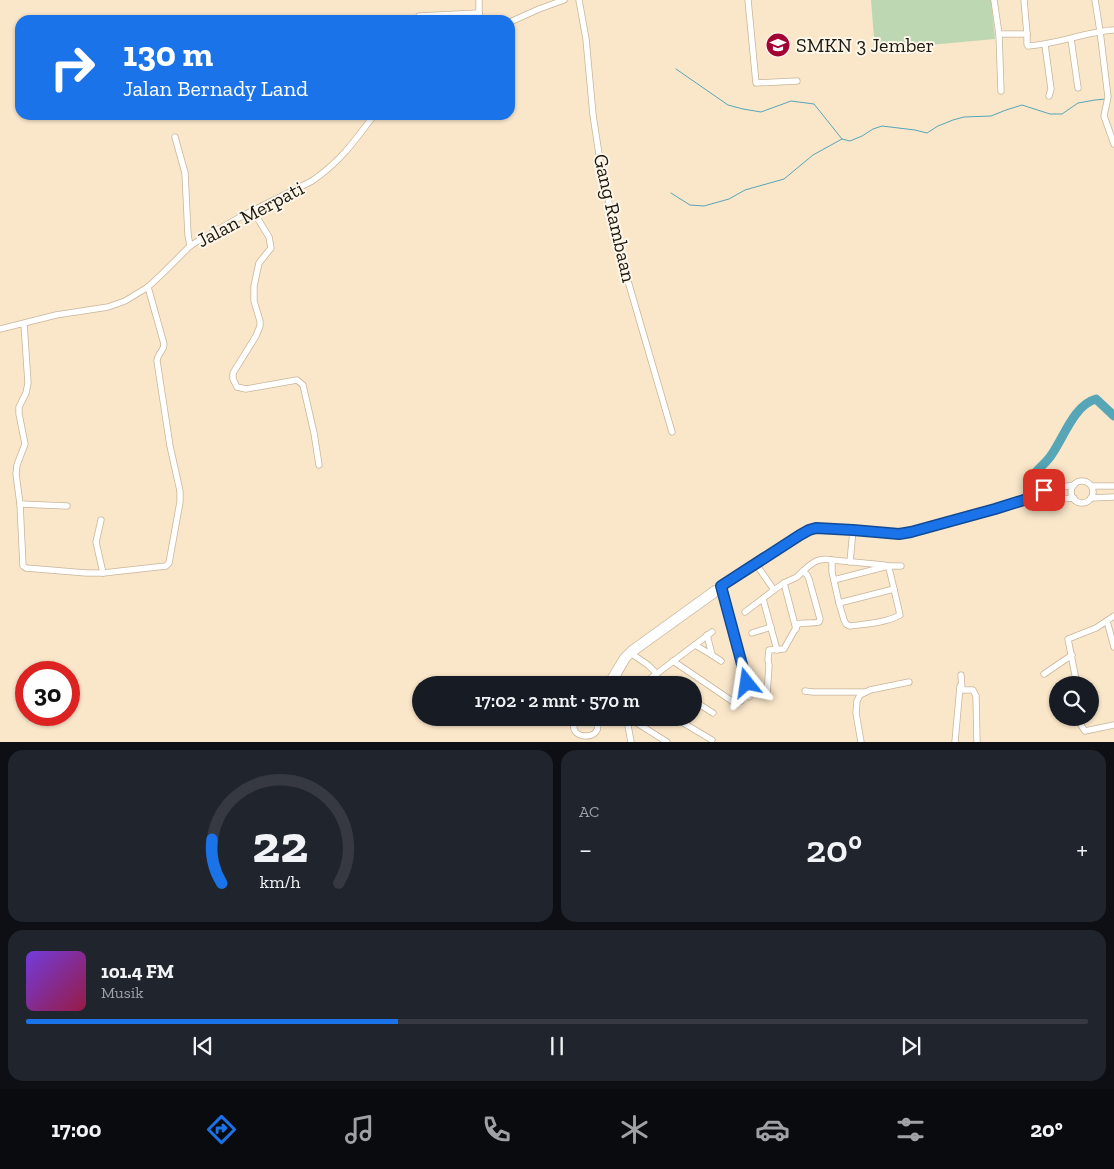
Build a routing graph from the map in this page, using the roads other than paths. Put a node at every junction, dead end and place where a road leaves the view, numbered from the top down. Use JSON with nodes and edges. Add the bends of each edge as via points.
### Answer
{"nodes":[{"id":1,"x":479,"y":0,"type":"edge"},
{"id":2,"x":564,"y":0,"type":"edge"},
{"id":3,"x":579,"y":0,"type":"edge"},
{"id":4,"x":748,"y":0,"type":"edge"},
{"id":5,"x":994,"y":0,"type":"edge"},
{"id":6,"x":1024,"y":0,"type":"edge"},
{"id":7,"x":1095,"y":0,"type":"edge"},
{"id":8,"x":479,"y":13,"type":"joint"},
{"id":9,"x":439,"y":15,"type":"edge"},
{"id":10,"x":515,"y":20,"type":"edge"},
{"id":11,"x":1114,"y":30,"type":"edge"},
{"id":12,"x":1100,"y":31,"type":"junction"},
{"id":13,"x":999,"y":34,"type":"junction"},
{"id":14,"x":1027,"y":34,"type":"junction"},
{"id":15,"x":1071,"y":38,"type":"junction"},
{"id":16,"x":1045,"y":45,"type":"junction"},
{"id":17,"x":797,"y":81,"type":"dead end"},
{"id":18,"x":1078,"y":88,"type":"dead end"},
{"id":19,"x":1001,"y":91,"type":"dead end"},
{"id":20,"x":1049,"y":96,"type":"dead end"},
{"id":21,"x":370,"y":120,"type":"edge"},
{"id":22,"x":175,"y":137,"type":"dead end"},
{"id":23,"x":1114,"y":144,"type":"edge"},
{"id":24,"x":254,"y":210,"type":"junction"},
{"id":25,"x":190,"y":246,"type":"junction"},
{"id":26,"x":148,"y":287,"type":"junction"},
{"id":27,"x":24,"y":324,"type":"junction"},
{"id":28,"x":0,"y":329,"type":"edge"},
{"id":29,"x":672,"y":432,"type":"dead end"},
{"id":30,"x":319,"y":465,"type":"dead end"},
{"id":31,"x":1074,"y":485,"type":"junction"},
{"id":32,"x":1092,"y":486,"type":"junction"},
{"id":33,"x":1114,"y":486,"type":"edge"},
{"id":34,"x":1114,"y":497,"type":"edge"},
{"id":35,"x":1074,"y":498,"type":"junction"},
{"id":36,"x":1091,"y":498,"type":"junction"},
{"id":37,"x":1027,"y":499,"type":"junction"},
{"id":38,"x":20,"y":504,"type":"junction"},
{"id":39,"x":67,"y":506,"type":"dead end"},
{"id":40,"x":101,"y":520,"type":"dead end"},
{"id":41,"x":853,"y":530,"type":"junction"},
{"id":42,"x":832,"y":560,"type":"junction"},
{"id":43,"x":850,"y":562,"type":"junction"},
{"id":44,"x":756,"y":564,"type":"junction"},
{"id":45,"x":888,"y":566,"type":"junction"},
{"id":46,"x":900,"y":566,"type":"dead end"},
{"id":47,"x":803,"y":572,"type":"junction"},
{"id":48,"x":103,"y":573,"type":"junction"},
{"id":49,"x":834,"y":580,"type":"junction"},
{"id":50,"x":784,"y":583,"type":"junction"},
{"id":51,"x":721,"y":586,"type":"junction"},
{"id":52,"x":894,"y":588,"type":"junction"},
{"id":53,"x":774,"y":590,"type":"junction"},
{"id":54,"x":764,"y":599,"type":"junction"},
{"id":55,"x":839,"y":603,"type":"junction"},
{"id":56,"x":745,"y":612,"type":"dead end"},
{"id":57,"x":1114,"y":616,"type":"edge"},
{"id":58,"x":1107,"y":621,"type":"junction"},
{"id":59,"x":771,"y":627,"type":"junction"},
{"id":60,"x":796,"y":629,"type":"junction"},
{"id":61,"x":752,"y":633,"type":"dead end"},
{"id":62,"x":695,"y":645,"type":"junction"},
{"id":63,"x":1114,"y":647,"type":"edge"},
{"id":64,"x":778,"y":650,"type":"junction"},
{"id":65,"x":632,"y":654,"type":"junction"},
{"id":66,"x":712,"y":655,"type":"junction"},
{"id":67,"x":1072,"y":655,"type":"junction"},
{"id":68,"x":673,"y":661,"type":"junction"},
{"id":69,"x":721,"y":661,"type":"dead end"},
{"id":70,"x":1044,"y":674,"type":"dead end"},
{"id":71,"x":655,"y":675,"type":"joint"},
{"id":72,"x":611,"y":676,"type":"edge"},
{"id":73,"x":617,"y":676,"type":"edge"},
{"id":74,"x":1076,"y":676,"type":"edge"},
{"id":75,"x":908,"y":682,"type":"dead end"},
{"id":76,"x":805,"y":691,"type":"dead end"},
{"id":77,"x":864,"y":692,"type":"junction"},
{"id":78,"x":767,"y":695,"type":"dead end"},
{"id":79,"x":749,"y":697,"type":"dead end"},
{"id":80,"x":741,"y":700,"type":"dead end"},
{"id":81,"x":702,"y":706,"type":"edge"},
{"id":82,"x":714,"y":713,"type":"dead end"},
{"id":83,"x":1114,"y":725,"type":"edge"},
{"id":84,"x":574,"y":726,"type":"edge"},
{"id":85,"x":597,"y":726,"type":"edge"},
{"id":86,"x":688,"y":726,"type":"edge"},
{"id":87,"x":1082,"y":726,"type":"edge"},
{"id":88,"x":592,"y":735,"type":"junction"},
{"id":89,"x":585,"y":739,"type":"edge"},
{"id":90,"x":712,"y":740,"type":"dead end"},
{"id":91,"x":594,"y":742,"type":"edge"},
{"id":92,"x":631,"y":742,"type":"edge"},
{"id":93,"x":667,"y":742,"type":"edge"},
{"id":94,"x":861,"y":742,"type":"edge"},
{"id":95,"x":955,"y":742,"type":"edge"},
{"id":96,"x":977,"y":742,"type":"edge"}],
"edges":[{"from":1,"to":8,"type":"street"},
{"from":2,"to":10,"type":"street"},
{"from":3,"to":29,"type":"street","name":"Gang Rambaan","via":[[602,174],[628,281]]},
{"from":4,"to":17,"type":"street","via":[[756,83]]},
{"from":5,"to":13,"type":"street"},
{"from":6,"to":14,"type":"street"},
{"from":7,"to":12,"type":"street"},
{"from":8,"to":9,"type":"street"},
{"from":11,"to":12,"type":"street"},
{"from":12,"to":15,"type":"street"},
{"from":12,"to":23,"type":"street","via":[[1108,97],[1104,116]]},
{"from":13,"to":14,"type":"street"},
{"from":13,"to":19,"type":"street"},
{"from":14,"to":16,"type":"street","via":[[1027,45]]},
{"from":15,"to":16,"type":"street"},
{"from":15,"to":18,"type":"street"},
{"from":16,"to":20,"type":"street","via":[[1051,89]]},
{"from":21,"to":24,"type":"street","name":"Jalan Merpati","via":[[330,168],[312,181]]},
{"from":22,"to":25,"type":"street","via":[[185,173]]},
{"from":24,"to":25,"type":"street","name":"Jalan Merpati"},
{"from":24,"to":30,"type":"street","via":[[269,237],[271,248],[259,263],[254,286],[260,326],[233,373],[233,379],[237,387],[246,389],[297,380],[303,385]]},
{"from":25,"to":26,"type":"street","name":"Jalan Merpati"},
{"from":26,"to":27,"type":"street","name":"Jalan Merpati","via":[[108,307]]},
{"from":26,"to":48,"type":"street","via":[[164,344],[156,361],[180,502],[168,565]]},
{"from":27,"to":28,"type":"street","name":"Jalan Merpati"},
{"from":27,"to":38,"type":"street","via":[[28,383],[19,407],[26,440],[16,474]]},
{"from":31,"to":32,"type":"street","via":[[1084,481]]},
{"from":31,"to":35,"type":"street","via":[[1071,491]]},
{"from":31,"to":37,"type":"street","via":[[1044,490]]},
{"from":32,"to":33,"type":"street"},
{"from":32,"to":36,"type":"street"},
{"from":34,"to":36,"type":"street"},
{"from":35,"to":36,"type":"street","via":[[1081,502]]},
{"from":35,"to":37,"type":"street"},
{"from":37,"to":41,"type":"street","via":[[905,533]]},
{"from":38,"to":39,"type":"street"},
{"from":38,"to":48,"type":"street","via":[[24,567]]},
{"from":40,"to":48,"type":"street","via":[[96,542]]},
{"from":41,"to":43,"type":"street"},
{"from":41,"to":44,"type":"street","via":[[809,530]]},
{"from":42,"to":43,"type":"street"},
{"from":42,"to":47,"type":"street","via":[[821,558]]},
{"from":42,"to":49,"type":"street"},
{"from":43,"to":45,"type":"street"},
{"from":44,"to":51,"type":"street"},
{"from":44,"to":53,"type":"street"},
{"from":45,"to":46,"type":"street"},
{"from":45,"to":49,"type":"street"},
{"from":45,"to":52,"type":"street"},
{"from":47,"to":50,"type":"street"},
{"from":47,"to":60,"type":"street","via":[[809,579],[820,619],[816,623],[798,624]]},
{"from":49,"to":55,"type":"street"},
{"from":50,"to":53,"type":"street"},
{"from":50,"to":60,"type":"street"},
{"from":51,"to":65,"type":"street","via":[[717,593]]},
{"from":51,"to":72,"type":"street","via":[[631,648]]},
{"from":51,"to":79,"type":"street"},
{"from":52,"to":55,"type":"street"},
{"from":52,"to":55,"type":"street","via":[[900,615],[895,618],[850,626],[844,620]]},
{"from":53,"to":54,"type":"street"},
{"from":54,"to":56,"type":"street"},
{"from":54,"to":59,"type":"street"},
{"from":57,"to":58,"type":"street"},
{"from":58,"to":63,"type":"street"},
{"from":58,"to":67,"type":"street","via":[[1068,638]]},
{"from":59,"to":61,"type":"street"},
{"from":59,"to":64,"type":"street"},
{"from":60,"to":64,"type":"street","via":[[784,649]]},
{"from":62,"to":66,"type":"street"},
{"from":62,"to":66,"type":"street","via":[[710,633]]},
{"from":62,"to":68,"type":"street"},
{"from":64,"to":78,"type":"street","via":[[769,650]]},
{"from":65,"to":71,"type":"street","via":[[648,665]]},
{"from":65,"to":73,"type":"street"},
{"from":66,"to":69,"type":"street"},
{"from":67,"to":70,"type":"street"},
{"from":67,"to":74,"type":"street"},
{"from":68,"to":71,"type":"street"},
{"from":68,"to":80,"type":"street","via":[[732,700]]},
{"from":75,"to":77,"type":"street"},
{"from":76,"to":77,"type":"street"},
{"from":77,"to":94,"type":"street","via":[[857,701],[856,713]]},
{"from":81,"to":82,"type":"street"},
{"from":83,"to":87,"type":"street","via":[[1085,731]]},
{"from":84,"to":89,"type":"street"},
{"from":85,"to":88,"type":"street"},
{"from":86,"to":90,"type":"street"},
{"from":88,"to":89,"type":"street"},
{"from":88,"to":91,"type":"street"},
{"from":92,"to":93,"type":"street","via":[[628,718]]},
{"from":95,"to":96,"type":"street","via":[[961,675],[962,690],[973,690],[976,696]]}]}
